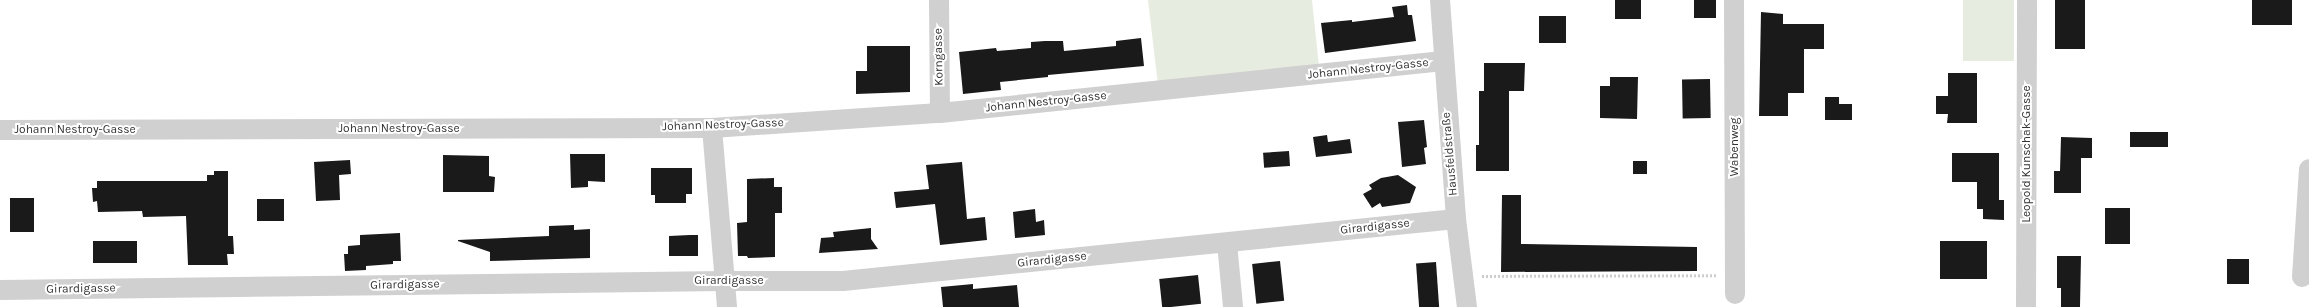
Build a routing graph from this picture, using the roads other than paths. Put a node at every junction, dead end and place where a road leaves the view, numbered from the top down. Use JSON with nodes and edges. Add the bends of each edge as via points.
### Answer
{"nodes":[{"id":1,"x":939,"y":0,"type":"edge"},
{"id":2,"x":1440,"y":0,"type":"edge"},
{"id":3,"x":1734,"y":0,"type":"edge"},
{"id":4,"x":2027,"y":0,"type":"edge"},
{"id":5,"x":1443,"y":61,"type":"junction"},
{"id":6,"x":940,"y":113,"type":"junction"},
{"id":7,"x":712,"y":128,"type":"junction"},
{"id":8,"x":0,"y":130,"type":"edge"},
{"id":9,"x":2309,"y":169,"type":"edge"},
{"id":10,"x":1456,"y":218,"type":"junction"},
{"id":11,"x":1227,"y":243,"type":"junction"},
{"id":12,"x":2302,"y":277,"type":"dead end"},
{"id":13,"x":724,"y":280,"type":"junction"},
{"id":14,"x":1735,"y":285,"type":"road end"},
{"id":15,"x":0,"y":290,"type":"edge"},
{"id":16,"x":726,"y":307,"type":"edge"},
{"id":17,"x":1234,"y":307,"type":"edge"},
{"id":18,"x":1467,"y":307,"type":"edge"},
{"id":19,"x":2026,"y":307,"type":"edge"}],
"edges":[{"from":1,"to":6,"type":"street","name":"Korngasse"},
{"from":2,"to":5,"type":"street","name":"Hausfeldstraße"},
{"from":3,"to":14,"type":"street","name":"Wabenweg"},
{"from":4,"to":19,"type":"street","name":"Leopold Kunschak-Gasse"},
{"from":5,"to":6,"type":"street","name":"Johann Nestroy-Gasse"},
{"from":5,"to":10,"type":"street","name":"Hausfeldstraße"},
{"from":6,"to":7,"type":"street","name":"Johann Nestroy-Gasse"},
{"from":7,"to":8,"type":"street","name":"Johann Nestroy-Gasse"},
{"from":7,"to":13,"type":"street"},
{"from":9,"to":12,"type":"street"},
{"from":10,"to":11,"type":"street","name":"Girardigasse"},
{"from":10,"to":18,"type":"street","name":"Hausfeldstraße"},
{"from":11,"to":13,"type":"street","name":"Girardigasse","via":[[842,281]]},
{"from":11,"to":17,"type":"street"},
{"from":13,"to":15,"type":"street","name":"Girardigasse"},
{"from":13,"to":16,"type":"street"}]}
